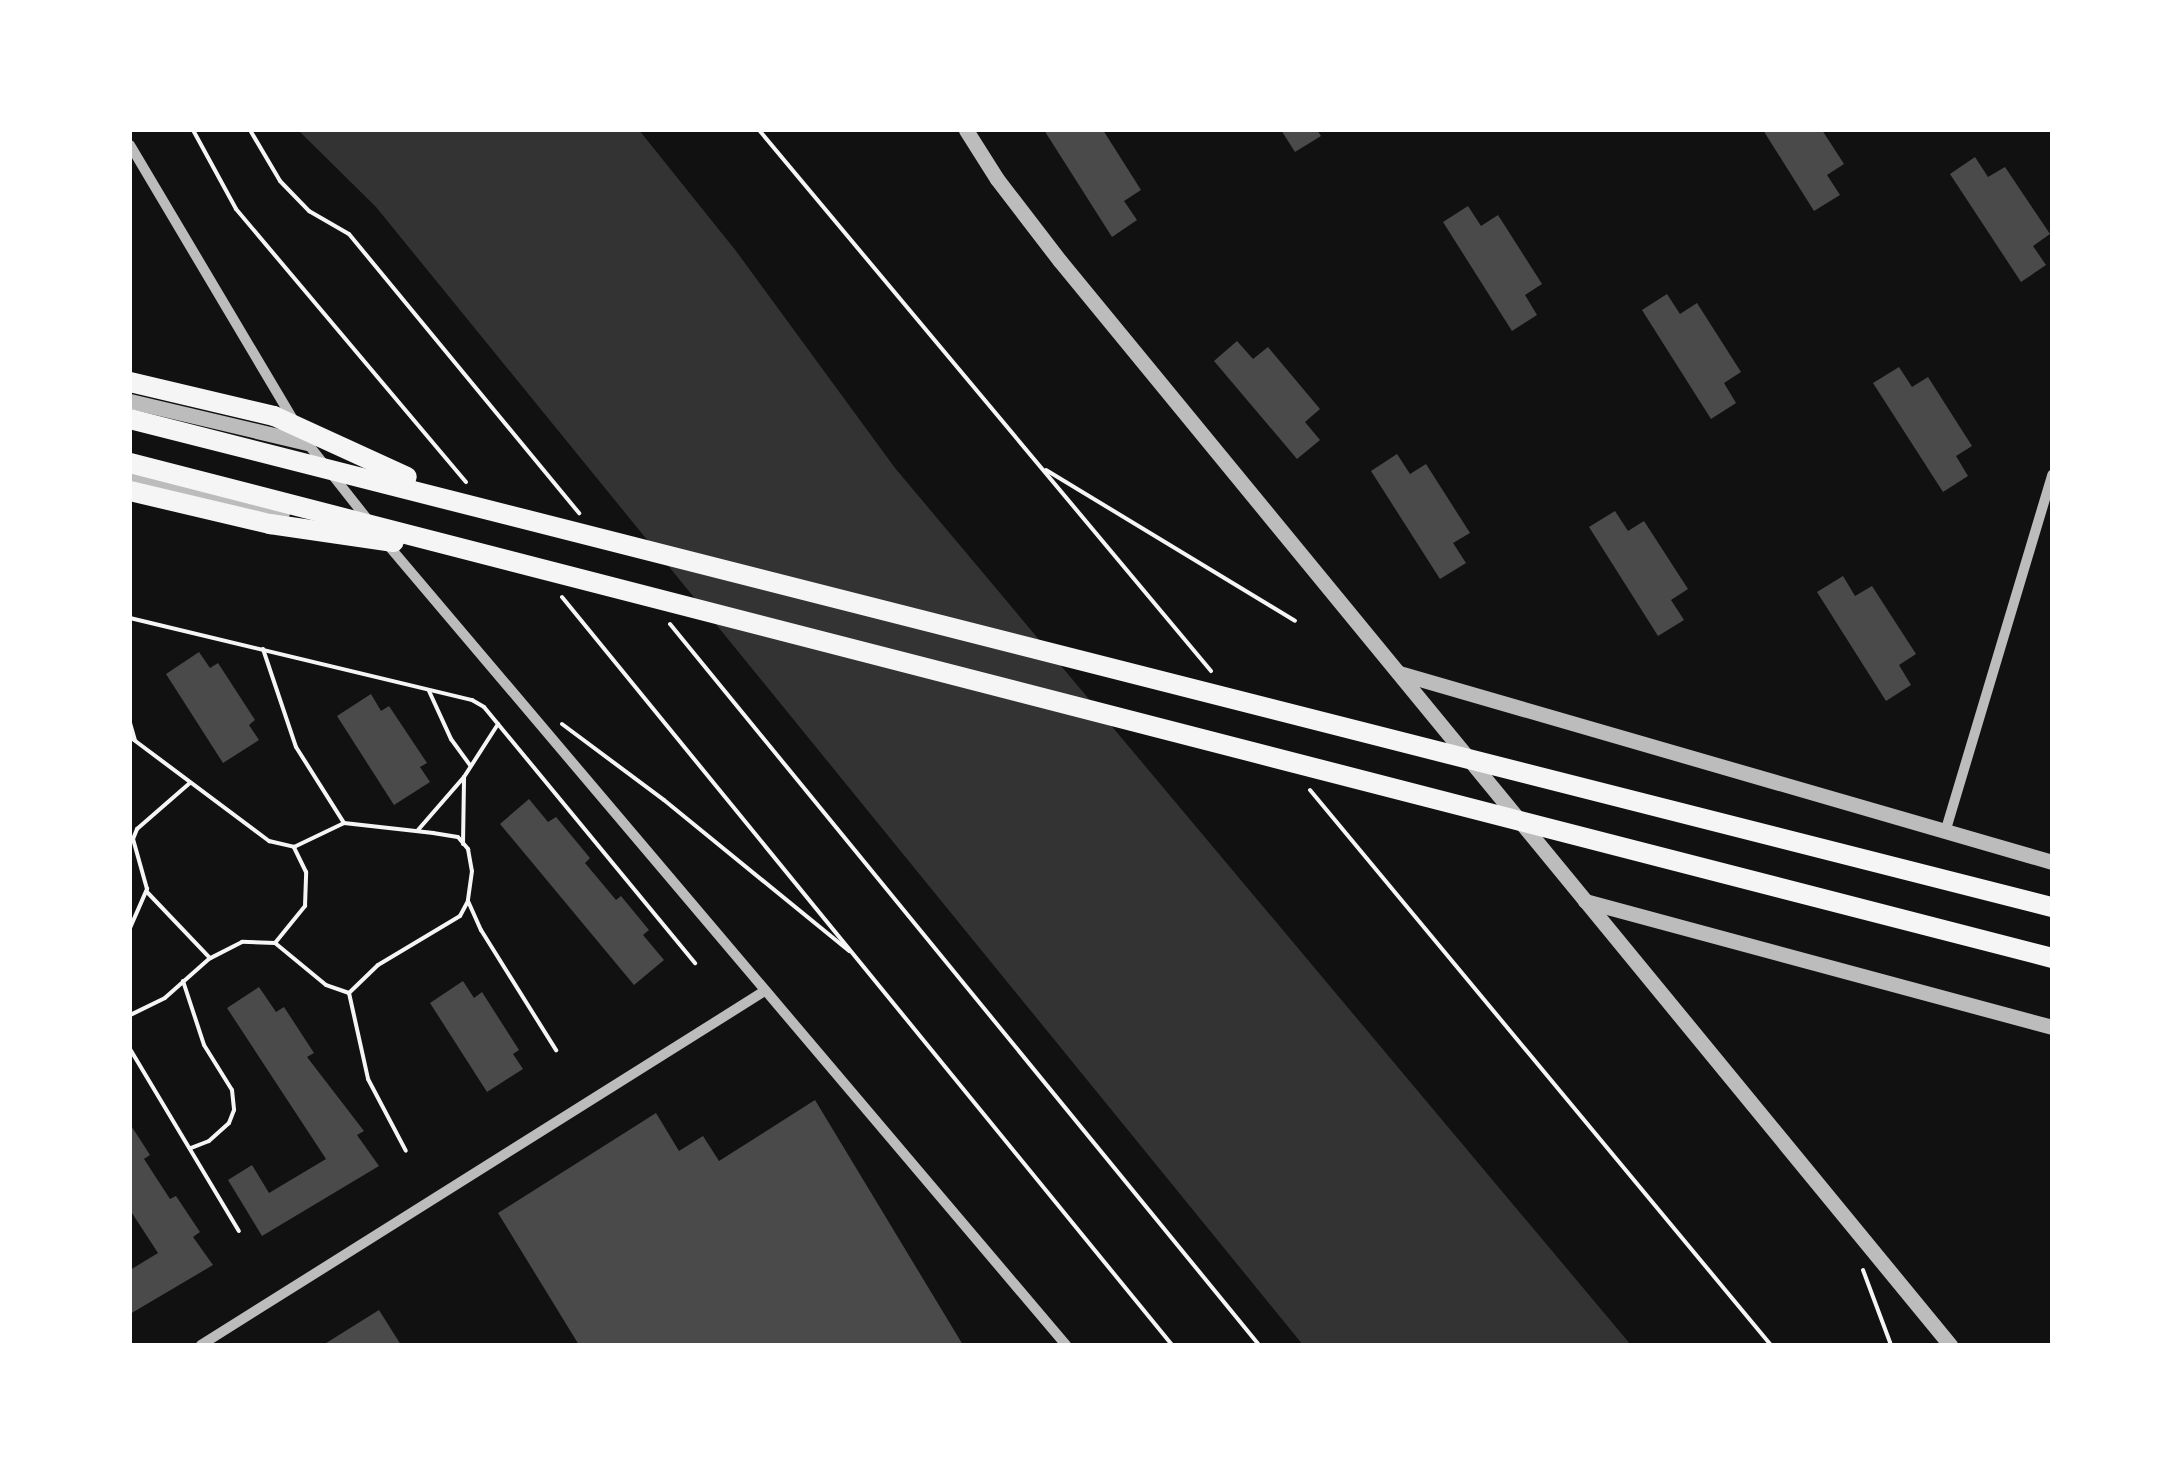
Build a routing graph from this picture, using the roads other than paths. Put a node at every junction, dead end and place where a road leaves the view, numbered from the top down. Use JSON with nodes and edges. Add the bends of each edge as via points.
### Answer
{"nodes":[{"id":1,"x":966,"y":130,"type":"edge"},
{"id":2,"x":130,"y":144,"type":"edge"},
{"id":3,"x":130,"y":382,"type":"edge"},
{"id":4,"x":130,"y":401,"type":"edge"},
{"id":5,"x":130,"y":418,"type":"edge"},
{"id":6,"x":307,"y":443,"type":"junction"},
{"id":7,"x":130,"y":463,"type":"edge"},
{"id":8,"x":2052,"y":475,"type":"edge"},
{"id":9,"x":130,"y":478,"type":"edge"},
{"id":10,"x":130,"y":491,"type":"edge"},
{"id":11,"x":450,"y":497,"type":"junction"},
{"id":12,"x":377,"y":532,"type":"junction"},
{"id":13,"x":495,"y":556,"type":"junction"},
{"id":14,"x":1398,"y":673,"type":"junction"},
{"id":15,"x":1946,"y":828,"type":"junction"},
{"id":16,"x":2052,"y":862,"type":"edge"},
{"id":17,"x":1585,"y":901,"type":"junction"},
{"id":18,"x":2052,"y":907,"type":"edge"},
{"id":19,"x":2052,"y":958,"type":"edge"},
{"id":20,"x":763,"y":992,"type":"junction"},
{"id":21,"x":2052,"y":1027,"type":"edge"},
{"id":22,"x":202,"y":1345,"type":"edge"},
{"id":23,"x":1066,"y":1345,"type":"edge"},
{"id":24,"x":1950,"y":1345,"type":"edge"}],
"edges":[{"from":1,"to":14,"type":"street","via":[[1060,261]]},
{"from":2,"to":6,"type":"street"},
{"from":3,"to":11,"type":"highway","via":[[274,416]]},
{"from":4,"to":6,"type":"street"},
{"from":5,"to":11,"type":"highway"},
{"from":6,"to":12,"type":"street"},
{"from":7,"to":13,"type":"highway"},
{"from":8,"to":15,"type":"street"},
{"from":9,"to":12,"type":"street"},
{"from":10,"to":13,"type":"highway","via":[[270,524]]},
{"from":11,"to":18,"type":"highway"},
{"from":12,"to":20,"type":"street"},
{"from":13,"to":19,"type":"highway"},
{"from":14,"to":15,"type":"street"},
{"from":14,"to":17,"type":"street"},
{"from":15,"to":16,"type":"street"},
{"from":17,"to":21,"type":"street"},
{"from":17,"to":24,"type":"street"},
{"from":20,"to":22,"type":"street"},
{"from":20,"to":23,"type":"street"}]}
